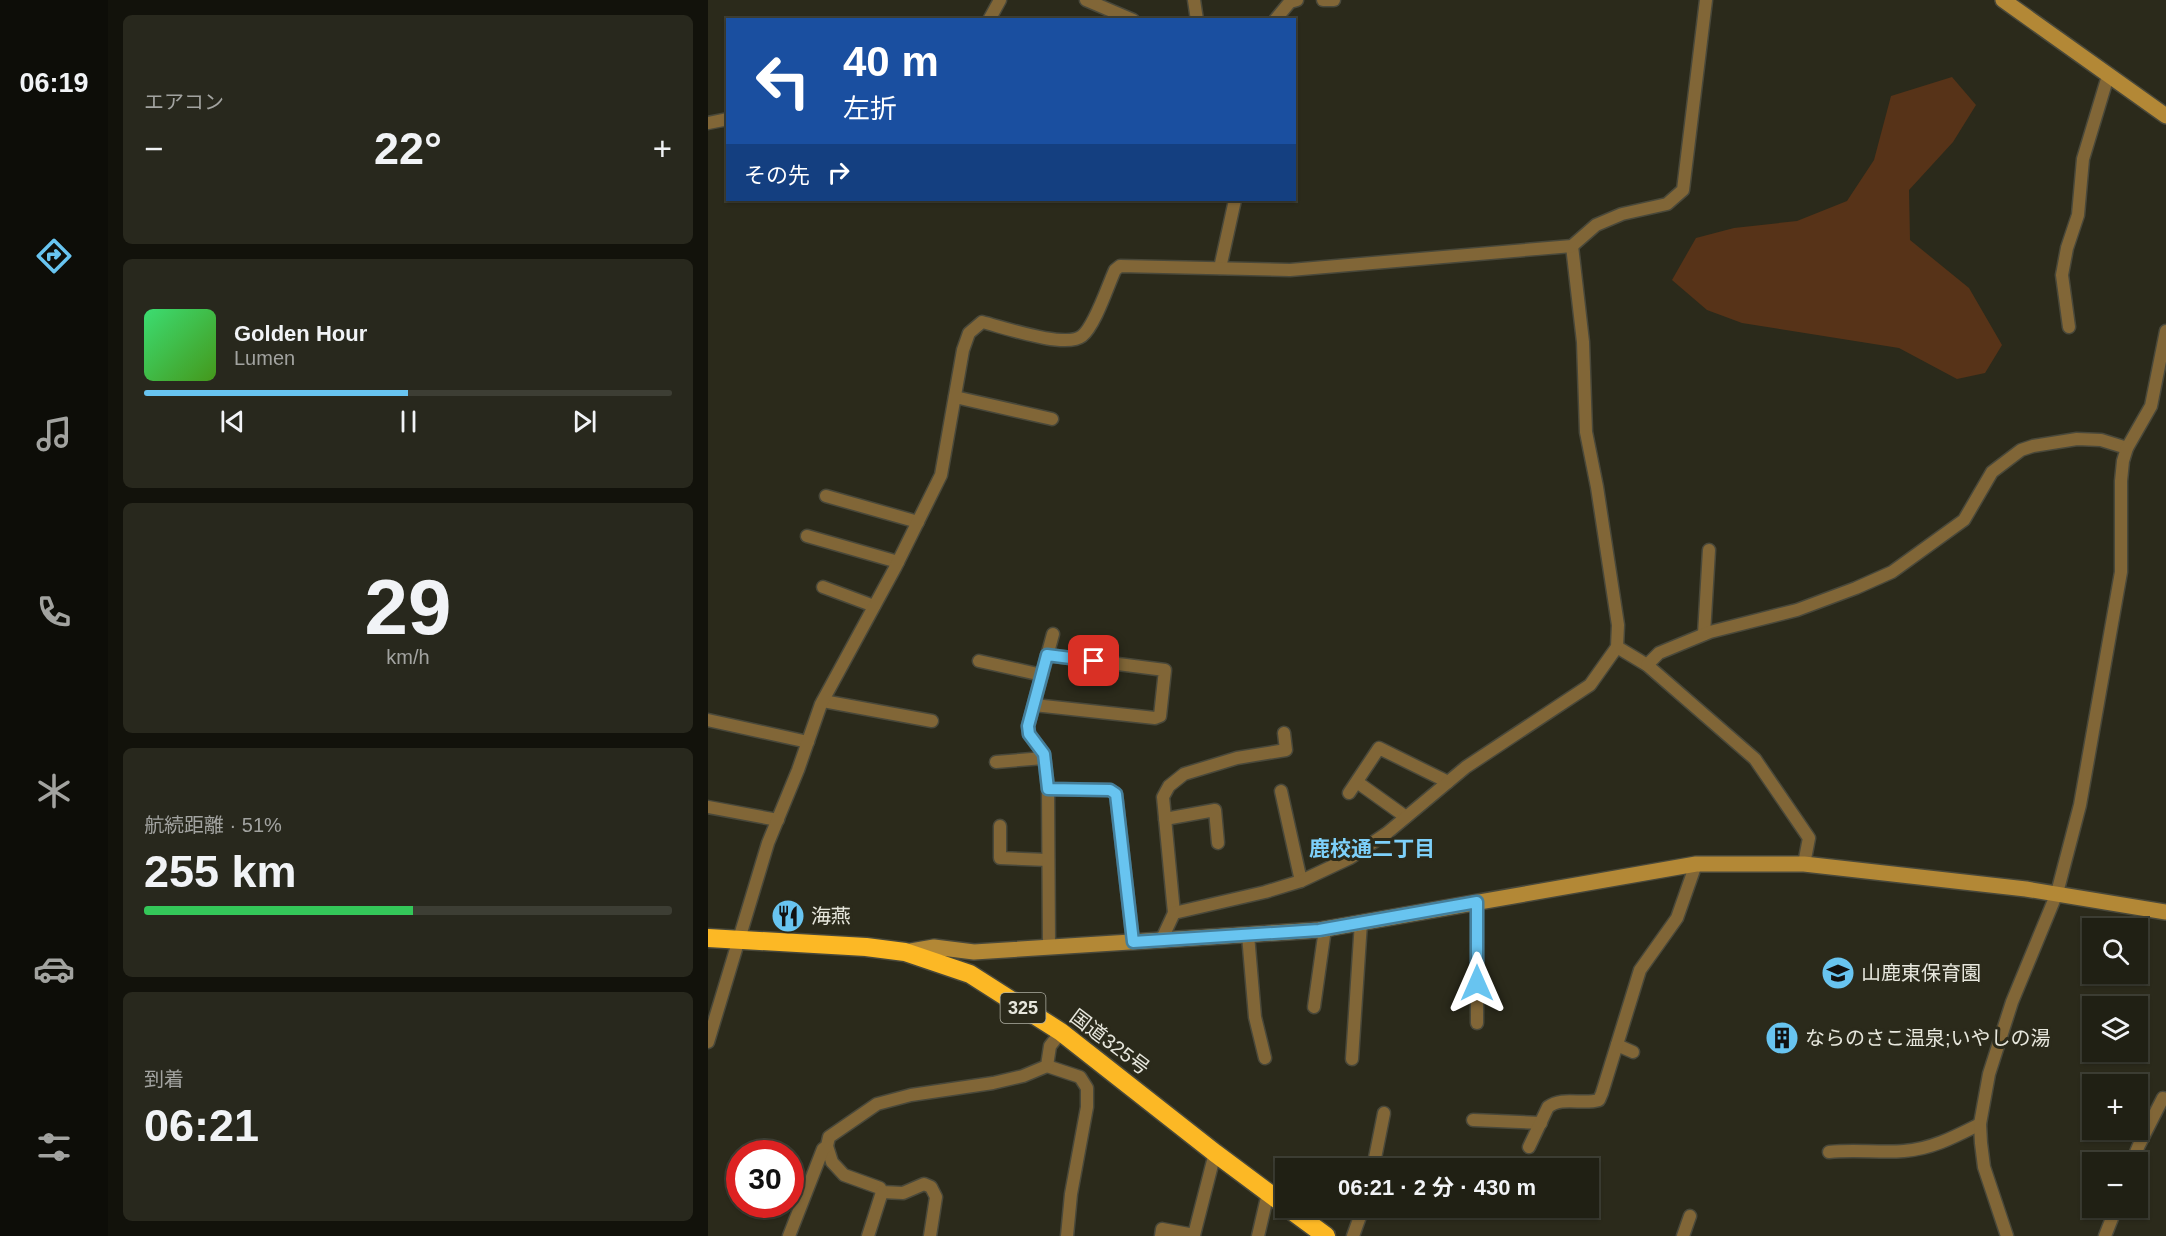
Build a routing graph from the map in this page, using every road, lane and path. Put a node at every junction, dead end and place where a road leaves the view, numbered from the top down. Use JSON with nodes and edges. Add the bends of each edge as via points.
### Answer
{"nodes":[{"id":1,"x":1000,"y":0,"type":"edge"},
{"id":2,"x":1086,"y":0,"type":"edge"},
{"id":3,"x":1194,"y":0,"type":"edge"},
{"id":4,"x":1297,"y":0,"type":"edge"},
{"id":5,"x":1323,"y":0,"type":"edge"},
{"id":6,"x":1334,"y":0,"type":"edge"},
{"id":7,"x":1706,"y":0,"type":"edge"},
{"id":8,"x":2003,"y":0,"type":"edge"},
{"id":9,"x":990,"y":18,"type":"edge"},
{"id":10,"x":1128,"y":18,"type":"edge"},
{"id":11,"x":1197,"y":18,"type":"edge"},
{"id":12,"x":1277,"y":18,"type":"edge"},
{"id":13,"x":2108,"y":76,"type":"junction"},
{"id":14,"x":2166,"y":116,"type":"edge"},
{"id":15,"x":726,"y":119,"type":"edge"},
{"id":16,"x":708,"y":123,"type":"edge"},
{"id":17,"x":1235,"y":201,"type":"edge"},
{"id":18,"x":1572,"y":246,"type":"junction"},
{"id":19,"x":1220,"y":268,"type":"junction"},
{"id":20,"x":2069,"y":327,"type":"dead end"},
{"id":21,"x":2166,"y":331,"type":"edge"},
{"id":22,"x":955,"y":398,"type":"junction"},
{"id":23,"x":1052,"y":419,"type":"dead end"},
{"id":24,"x":2127,"y":448,"type":"junction"},
{"id":25,"x":826,"y":496,"type":"dead end"},
{"id":26,"x":918,"y":522,"type":"junction"},
{"id":27,"x":807,"y":536,"type":"dead end"},
{"id":28,"x":1709,"y":550,"type":"dead end"},
{"id":29,"x":898,"y":562,"type":"junction"},
{"id":30,"x":823,"y":587,"type":"dead end"},
{"id":31,"x":874,"y":606,"type":"junction"},
{"id":32,"x":1053,"y":634,"type":"dead end"},
{"id":33,"x":1704,"y":634,"type":"junction"},
{"id":34,"x":1617,"y":647,"type":"junction"},
{"id":35,"x":1047,"y":655,"type":"junction"},
{"id":36,"x":979,"y":661,"type":"dead end"},
{"id":37,"x":1647,"y":665,"type":"junction"},
{"id":38,"x":1042,"y":675,"type":"junction"},
{"id":39,"x":823,"y":701,"type":"junction"},
{"id":40,"x":1034,"y":705,"type":"junction"},
{"id":41,"x":708,"y":720,"type":"edge"},
{"id":42,"x":932,"y":721,"type":"dead end"},
{"id":43,"x":1284,"y":733,"type":"dead end"},
{"id":44,"x":808,"y":742,"type":"junction"},
{"id":45,"x":1044,"y":759,"type":"junction"},
{"id":46,"x":996,"y":762,"type":"dead end"},
{"id":47,"x":1357,"y":782,"type":"junction"},
{"id":48,"x":1448,"y":782,"type":"junction"},
{"id":49,"x":1048,"y":789,"type":"junction"},
{"id":50,"x":1281,"y":791,"type":"dead end"},
{"id":51,"x":1349,"y":793,"type":"dead end"},
{"id":52,"x":708,"y":807,"type":"edge"},
{"id":53,"x":1406,"y":817,"type":"junction"},
{"id":54,"x":778,"y":819,"type":"junction"},
{"id":55,"x":1165,"y":819,"type":"junction"},
{"id":56,"x":1000,"y":826,"type":"dead end"},
{"id":57,"x":1218,"y":843,"type":"dead end"},
{"id":58,"x":1048,"y":860,"type":"junction"},
{"id":59,"x":1696,"y":864,"type":"junction"},
{"id":60,"x":1804,"y":864,"type":"junction"},
{"id":61,"x":1301,"y":881,"type":"junction"},
{"id":62,"x":2058,"y":894,"type":"junction"},
{"id":63,"x":1477,"y":902,"type":"junction"},
{"id":64,"x":2166,"y":912,"type":"edge"},
{"id":65,"x":1174,"y":913,"type":"junction"},
{"id":66,"x":1361,"y":922,"type":"junction"},
{"id":67,"x":1325,"y":929,"type":"junction"},
{"id":68,"x":1248,"y":935,"type":"junction"},
{"id":69,"x":708,"y":938,"type":"edge"},
{"id":70,"x":740,"y":939,"type":"junction"},
{"id":71,"x":1161,"y":941,"type":"junction"},
{"id":72,"x":1133,"y":942,"type":"junction"},
{"id":73,"x":1049,"y":947,"type":"junction"},
{"id":74,"x":905,"y":952,"type":"junction"},
{"id":75,"x":974,"y":952,"type":"junction"},
{"id":76,"x":970,"y":974,"type":"junction"},
{"id":77,"x":1314,"y":1007,"type":"dead end"},
{"id":78,"x":1478,"y":1023,"type":"dead end"},
{"id":79,"x":1061,"y":1032,"type":"junction"},
{"id":80,"x":708,"y":1042,"type":"edge"},
{"id":81,"x":1617,"y":1045,"type":"junction"},
{"id":82,"x":1633,"y":1052,"type":"dead end"},
{"id":83,"x":1265,"y":1058,"type":"dead end"},
{"id":84,"x":1353,"y":1059,"type":"dead end"},
{"id":85,"x":1047,"y":1066,"type":"junction"},
{"id":86,"x":2166,"y":1099,"type":"edge"},
{"id":87,"x":1384,"y":1113,"type":"dead end"},
{"id":88,"x":1473,"y":1120,"type":"dead end"},
{"id":89,"x":1540,"y":1123,"type":"junction"},
{"id":90,"x":1980,"y":1124,"type":"junction"},
{"id":91,"x":827,"y":1146,"type":"junction"},
{"id":92,"x":1529,"y":1147,"type":"dead end"},
{"id":93,"x":1829,"y":1152,"type":"dead end"},
{"id":94,"x":2137,"y":1152,"type":"edge"},
{"id":95,"x":1215,"y":1153,"type":"junction"},
{"id":96,"x":1375,"y":1158,"type":"edge"},
{"id":97,"x":882,"y":1192,"type":"junction"},
{"id":98,"x":1268,"y":1193,"type":"junction"},
{"id":99,"x":1275,"y":1198,"type":"edge"},
{"id":100,"x":1690,"y":1216,"type":"dead end"},
{"id":101,"x":1302,"y":1218,"type":"edge"},
{"id":102,"x":1359,"y":1218,"type":"edge"},
{"id":103,"x":2112,"y":1218,"type":"edge"},
{"id":104,"x":789,"y":1236,"type":"edge"},
{"id":105,"x":868,"y":1236,"type":"edge"},
{"id":106,"x":930,"y":1236,"type":"edge"},
{"id":107,"x":1067,"y":1236,"type":"edge"},
{"id":108,"x":1161,"y":1236,"type":"edge"},
{"id":109,"x":1258,"y":1236,"type":"edge"},
{"id":110,"x":1326,"y":1236,"type":"edge"},
{"id":111,"x":1353,"y":1236,"type":"edge"},
{"id":112,"x":1683,"y":1236,"type":"edge"},
{"id":113,"x":2007,"y":1236,"type":"edge"},
{"id":114,"x":2105,"y":1236,"type":"edge"}],
"edges":[{"from":1,"to":9,"type":"street"},
{"from":2,"to":10,"type":"street"},
{"from":3,"to":11,"type":"street"},
{"from":4,"to":12,"type":"street","via":[[1290,2]]},
{"from":5,"to":6,"type":"street"},
{"from":7,"to":18,"type":"street","via":[[1683,190],[1667,204],[1622,214],[1596,225]]},
{"from":8,"to":13,"type":"street"},
{"from":13,"to":14,"type":"street"},
{"from":13,"to":20,"type":"street","via":[[2083,159],[2078,215],[2062,275]]},
{"from":15,"to":16,"type":"street"},
{"from":17,"to":19,"type":"street"},
{"from":18,"to":19,"type":"street","via":[[1290,270]]},
{"from":18,"to":34,"type":"street","via":[[1583,342],[1586,432],[1618,625]]},
{"from":19,"to":22,"type":"street","via":[[1120,266],[1087,329],[1082,336],[1069,340],[982,322],[969,333]]},
{"from":21,"to":24,"type":"street","via":[[2151,406]]},
{"from":22,"to":23,"type":"street"},
{"from":22,"to":26,"type":"street","via":[[941,475]]},
{"from":24,"to":33,"type":"street","via":[[2101,440],[2077,439],[2021,450],[1992,472],[1964,520],[1892,572],[1797,610]]},
{"from":24,"to":62,"type":"street","via":[[2121,481],[2121,572],[2079,805]]},
{"from":25,"to":26,"type":"street"},
{"from":26,"to":29,"type":"street"},
{"from":27,"to":29,"type":"street"},
{"from":28,"to":33,"type":"street"},
{"from":29,"to":31,"type":"street"},
{"from":30,"to":31,"type":"street"},
{"from":31,"to":39,"type":"street"},
{"from":32,"to":35,"type":"street"},
{"from":33,"to":37,"type":"street","via":[[1659,653]]},
{"from":34,"to":37,"type":"street"},
{"from":34,"to":48,"type":"street","via":[[1590,685]]},
{"from":35,"to":38,"type":"street"},
{"from":35,"to":40,"type":"street","via":[[1165,670],[1160,716]]},
{"from":36,"to":38,"type":"street"},
{"from":37,"to":60,"type":"street","via":[[1755,759],[1809,838]]},
{"from":38,"to":40,"type":"street"},
{"from":39,"to":42,"type":"street"},
{"from":39,"to":44,"type":"street"},
{"from":40,"to":45,"type":"street","via":[[1029,734]]},
{"from":41,"to":44,"type":"street"},
{"from":43,"to":55,"type":"street","via":[[1286,750],[1237,758],[1184,774],[1163,797]]},
{"from":44,"to":54,"type":"street"},
{"from":45,"to":46,"type":"street"},
{"from":45,"to":49,"type":"street"},
{"from":47,"to":48,"type":"street","via":[[1379,748]]},
{"from":47,"to":51,"type":"street"},
{"from":47,"to":53,"type":"street"},
{"from":48,"to":53,"type":"street"},
{"from":49,"to":58,"type":"street"},
{"from":49,"to":72,"type":"street","via":[[1110,790],[1116,794]]},
{"from":50,"to":61,"type":"street"},
{"from":52,"to":54,"type":"street"},
{"from":53,"to":61,"type":"street","via":[[1350,858]]},
{"from":54,"to":70,"type":"street"},
{"from":55,"to":57,"type":"street","via":[[1215,810]]},
{"from":55,"to":65,"type":"street"},
{"from":56,"to":58,"type":"street","via":[[1000,858]]},
{"from":58,"to":73,"type":"street"},
{"from":59,"to":60,"type":"street"},
{"from":59,"to":63,"type":"street"},
{"from":59,"to":81,"type":"street","via":[[1677,918],[1640,970]]},
{"from":60,"to":62,"type":"street"},
{"from":61,"to":65,"type":"street"},
{"from":62,"to":64,"type":"street"},
{"from":62,"to":90,"type":"street","via":[[2009,1012],[1989,1074]]},
{"from":63,"to":66,"type":"street"},
{"from":63,"to":78,"type":"street"},
{"from":65,"to":71,"type":"street"},
{"from":66,"to":67,"type":"street"},
{"from":66,"to":84,"type":"street"},
{"from":67,"to":68,"type":"street"},
{"from":67,"to":77,"type":"street"},
{"from":68,"to":71,"type":"street"},
{"from":68,"to":83,"type":"street","via":[[1254,1017]]},
{"from":69,"to":70,"type":"highway","name":"国道325号","number":"325"},
{"from":70,"to":74,"type":"highway","name":"国道325号","number":"325"},
{"from":70,"to":80,"type":"street"},
{"from":71,"to":72,"type":"street"},
{"from":72,"to":73,"type":"street"},
{"from":73,"to":75,"type":"street"},
{"from":74,"to":75,"type":"street","via":[[934,946]]},
{"from":74,"to":76,"type":"highway","name":"国道325号","number":"325"},
{"from":75,"to":76,"type":"street"},
{"from":76,"to":79,"type":"highway","name":"国道325号","number":"325"},
{"from":79,"to":85,"type":"street","via":[[1050,1046]]},
{"from":79,"to":95,"type":"highway","name":"国道325号","number":"325"},
{"from":81,"to":82,"type":"street"},
{"from":81,"to":89,"type":"street","via":[[1599,1100],[1553,1103]]},
{"from":85,"to":91,"type":"street","via":[[993,1083],[877,1104],[829,1137]]},
{"from":85,"to":107,"type":"street","via":[[1080,1077],[1087,1088]]},
{"from":86,"to":94,"type":"street","via":[[2157,1107]]},
{"from":87,"to":96,"type":"street"},
{"from":88,"to":89,"type":"street"},
{"from":89,"to":92,"type":"street"},
{"from":90,"to":93,"type":"street","via":[[1937,1145],[1906,1151]]},
{"from":90,"to":113,"type":"street","via":[[1984,1167]]},
{"from":91,"to":97,"type":"street","via":[[832,1162],[844,1175]]},
{"from":91,"to":104,"type":"street"},
{"from":95,"to":98,"type":"highway","name":"国道325号","number":"325"},
{"from":95,"to":108,"type":"street","via":[[1194,1235],[1162,1229]]},
{"from":97,"to":105,"type":"street"},
{"from":97,"to":106,"type":"street","via":[[903,1193],[924,1184],[931,1187],[936,1197]]},
{"from":98,"to":99,"type":"highway","name":"国道325号","number":"325"},
{"from":98,"to":109,"type":"street"},
{"from":100,"to":112,"type":"street"},
{"from":101,"to":110,"type":"highway","name":"国道325号","number":"325"},
{"from":102,"to":111,"type":"street"},
{"from":103,"to":114,"type":"street"}]}
